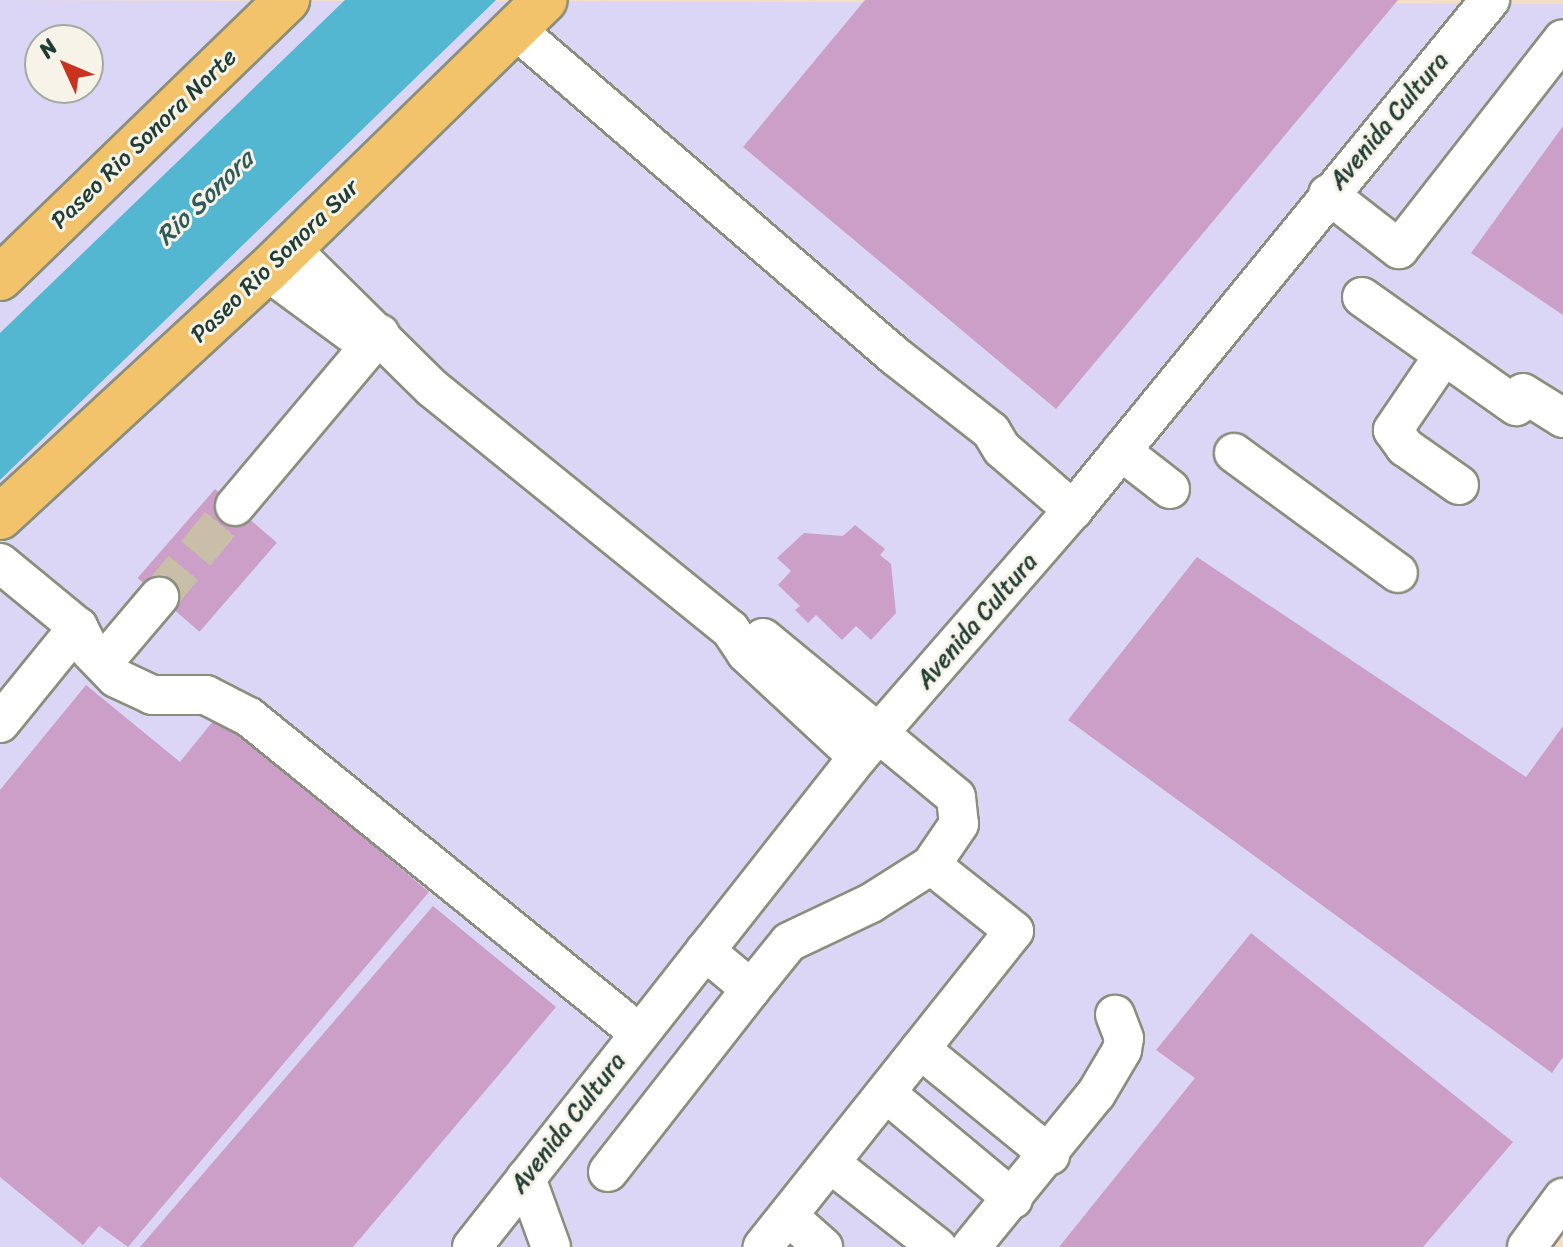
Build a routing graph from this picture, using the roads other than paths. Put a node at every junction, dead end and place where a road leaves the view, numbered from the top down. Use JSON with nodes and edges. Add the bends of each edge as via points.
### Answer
{"nodes":[{"id":1,"x":287,"y":0,"type":"edge"},
{"id":2,"x":1490,"y":0,"type":"edge"},
{"id":3,"x":530,"y":14,"type":"edge"},
{"id":4,"x":1563,"y":39,"type":"edge"},
{"id":5,"x":1328,"y":194,"type":"junction"},
{"id":6,"x":278,"y":260,"type":"junction"},
{"id":7,"x":0,"y":278,"type":"edge"},
{"id":8,"x":1362,"y":297,"type":"dead end"},
{"id":9,"x":380,"y":344,"type":"junction"},
{"id":10,"x":1444,"y":355,"type":"junction"},
{"id":11,"x":1563,"y":418,"type":"edge"},
{"id":12,"x":1121,"y":451,"type":"junction"},
{"id":13,"x":1234,"y":453,"type":"dead end"},
{"id":14,"x":1459,"y":485,"type":"dead end"},
{"id":15,"x":1170,"y":489,"type":"dead end"},
{"id":16,"x":1080,"y":502,"type":"junction"},
{"id":17,"x":235,"y":506,"type":"tunnel mouth"},
{"id":18,"x":0,"y":517,"type":"edge"},
{"id":19,"x":0,"y":563,"type":"edge"},
{"id":20,"x":1398,"y":573,"type":"dead end"},
{"id":21,"x":0,"y":593,"type":"edge"},
{"id":22,"x":159,"y":597,"type":"tunnel mouth"},
{"id":23,"x":84,"y":646,"type":"junction"},
{"id":24,"x":0,"y":723,"type":"edge"},
{"id":25,"x":868,"y":746,"type":"junction"},
{"id":26,"x":931,"y":865,"type":"junction"},
{"id":27,"x":705,"y":951,"type":"junction"},
{"id":28,"x":751,"y":989,"type":"junction"},
{"id":29,"x":1115,"y":1015,"type":"dead end"},
{"id":30,"x":639,"y":1033,"type":"junction"},
{"id":31,"x":920,"y":1049,"type":"junction"},
{"id":32,"x":887,"y":1094,"type":"junction"},
{"id":33,"x":1050,"y":1155,"type":"junction"},
{"id":34,"x":830,"y":1163,"type":"junction"},
{"id":35,"x":608,"y":1172,"type":"dead end"},
{"id":36,"x":526,"y":1178,"type":"junction"},
{"id":37,"x":1563,"y":1198,"type":"edge"},
{"id":38,"x":1013,"y":1199,"type":"junction"},
{"id":39,"x":788,"y":1216,"type":"junction"},
{"id":40,"x":472,"y":1247,"type":"edge"},
{"id":41,"x":551,"y":1247,"type":"edge"},
{"id":42,"x":763,"y":1247,"type":"edge"},
{"id":43,"x":823,"y":1247,"type":"edge"},
{"id":44,"x":937,"y":1247,"type":"edge"},
{"id":45,"x":971,"y":1247,"type":"edge"},
{"id":46,"x":1527,"y":1247,"type":"edge"}],
"edges":[{"from":1,"to":7,"type":"main road","name":"Paseo Rio Sonora Norte"},
{"from":2,"to":5,"type":"street","name":"Avenida Cultura"},
{"from":3,"to":6,"type":"main road","name":"Paseo Rio Sonora Sur"},
{"from":3,"to":16,"type":"street","via":[[862,328],[991,431],[1014,435]]},
{"from":4,"to":5,"type":"street","via":[[1399,249]]},
{"from":5,"to":12,"type":"street","name":"Avenida Cultura"},
{"from":6,"to":9,"type":"street"},
{"from":6,"to":18,"type":"main road","name":"Paseo Rio Sonora Sur"},
{"from":8,"to":10,"type":"street"},
{"from":9,"to":17,"type":"street"},
{"from":9,"to":25,"type":"street","via":[[730,629],[761,637]]},
{"from":10,"to":11,"type":"street"},
{"from":10,"to":14,"type":"street","via":[[1393,430],[1405,447]]},
{"from":12,"to":15,"type":"street"},
{"from":12,"to":16,"type":"street","name":"Avenida Cultura"},
{"from":13,"to":20,"type":"street"},
{"from":16,"to":25,"type":"street","name":"Avenida Cultura"},
{"from":19,"to":23,"type":"street"},
{"from":21,"to":23,"type":"street"},
{"from":22,"to":23,"type":"street"},
{"from":23,"to":24,"type":"street"},
{"from":23,"to":30,"type":"street","via":[[116,678],[139,691],[206,695],[249,717]]},
{"from":25,"to":26,"type":"street","via":[[960,805],[959,824]]},
{"from":25,"to":27,"type":"street","name":"Avenida Cultura"},
{"from":26,"to":28,"type":"street","via":[[871,903],[789,942]]},
{"from":26,"to":31,"type":"street","via":[[1014,931]]},
{"from":27,"to":28,"type":"street"},
{"from":27,"to":30,"type":"street","name":"Avenida Cultura"},
{"from":28,"to":35,"type":"street"},
{"from":29,"to":33,"type":"street","via":[[1124,1038],[1122,1050]]},
{"from":30,"to":36,"type":"street","name":"Avenida Cultura"},
{"from":31,"to":32,"type":"street"},
{"from":31,"to":33,"type":"street"},
{"from":32,"to":34,"type":"street"},
{"from":32,"to":38,"type":"street"},
{"from":33,"to":38,"type":"street"},
{"from":34,"to":39,"type":"street"},
{"from":34,"to":44,"type":"street"},
{"from":36,"to":40,"type":"street","name":"Avenida Cultura"},
{"from":36,"to":41,"type":"street"},
{"from":37,"to":46,"type":"street"},
{"from":38,"to":45,"type":"street"},
{"from":39,"to":42,"type":"street"},
{"from":39,"to":43,"type":"street"}]}
